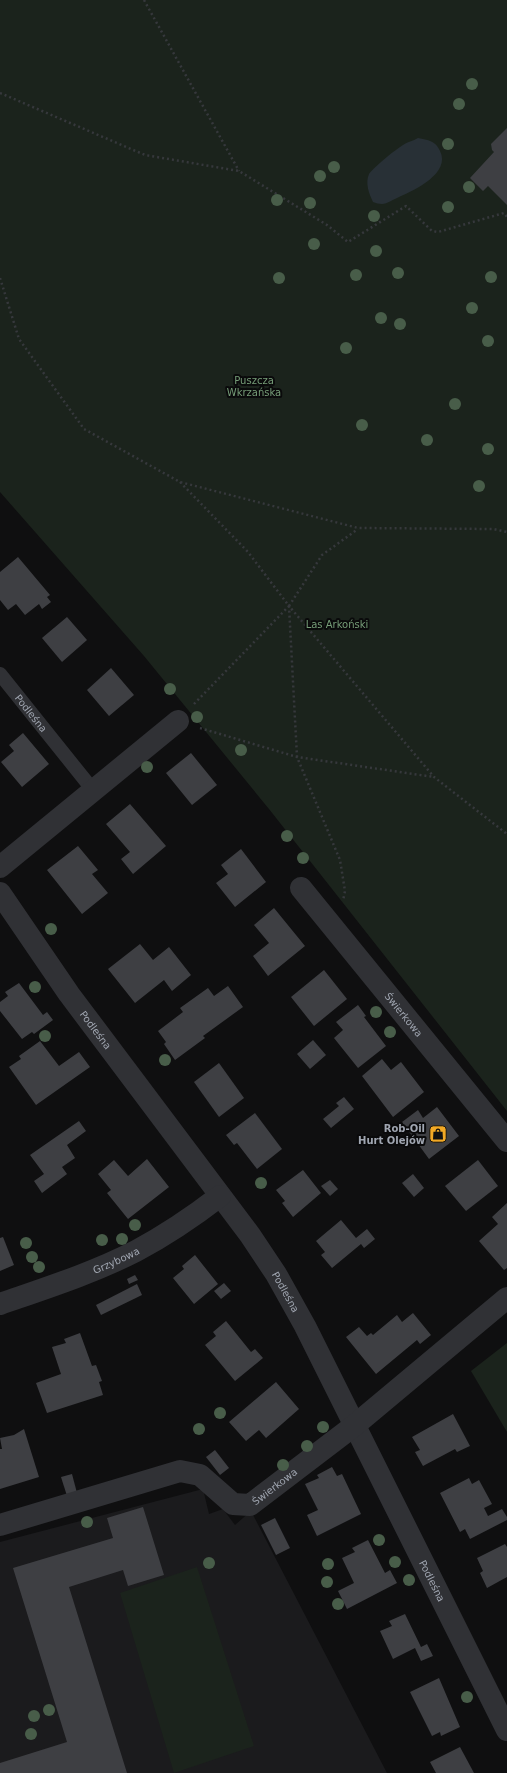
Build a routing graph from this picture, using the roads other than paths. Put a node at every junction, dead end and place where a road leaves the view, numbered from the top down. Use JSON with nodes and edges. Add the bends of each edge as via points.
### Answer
{"nodes":[{"id":1,"x":0,"y":674,"type":"edge"},
{"id":2,"x":178,"y":721,"type":"road end"},
{"id":3,"x":93,"y":790,"type":"junction"},
{"id":4,"x":0,"y":867,"type":"edge"},
{"id":5,"x":301,"y":888,"type":"dead end"},
{"id":6,"x":0,"y":893,"type":"edge"},
{"id":7,"x":507,"y":1140,"type":"edge"},
{"id":8,"x":220,"y":1196,"type":"junction"},
{"id":9,"x":507,"y":1298,"type":"edge"},
{"id":10,"x":0,"y":1304,"type":"edge"},
{"id":11,"x":355,"y":1425,"type":"junction"},
{"id":12,"x":0,"y":1524,"type":"edge"},
{"id":13,"x":507,"y":1730,"type":"edge"}],
"edges":[{"from":1,"to":3,"type":"lane","name":"Podleśna"},
{"from":2,"to":3,"type":"street"},
{"from":3,"to":4,"type":"street"},
{"from":5,"to":7,"type":"street","name":"Świerkowa"},
{"from":6,"to":8,"type":"street","name":"Podleśna","via":[[69,994]]},
{"from":8,"to":10,"type":"street","name":"Grzybowa","via":[[197,1214],[136,1250],[78,1276]]},
{"from":8,"to":11,"type":"street","name":"Podleśna","via":[[276,1274]]},
{"from":9,"to":11,"type":"street","name":"Świerkowa"},
{"from":11,"to":12,"type":"street","name":"Świerkowa","via":[[250,1505],[233,1504],[200,1475],[180,1471]]},
{"from":11,"to":13,"type":"street","name":"Podleśna"}]}
